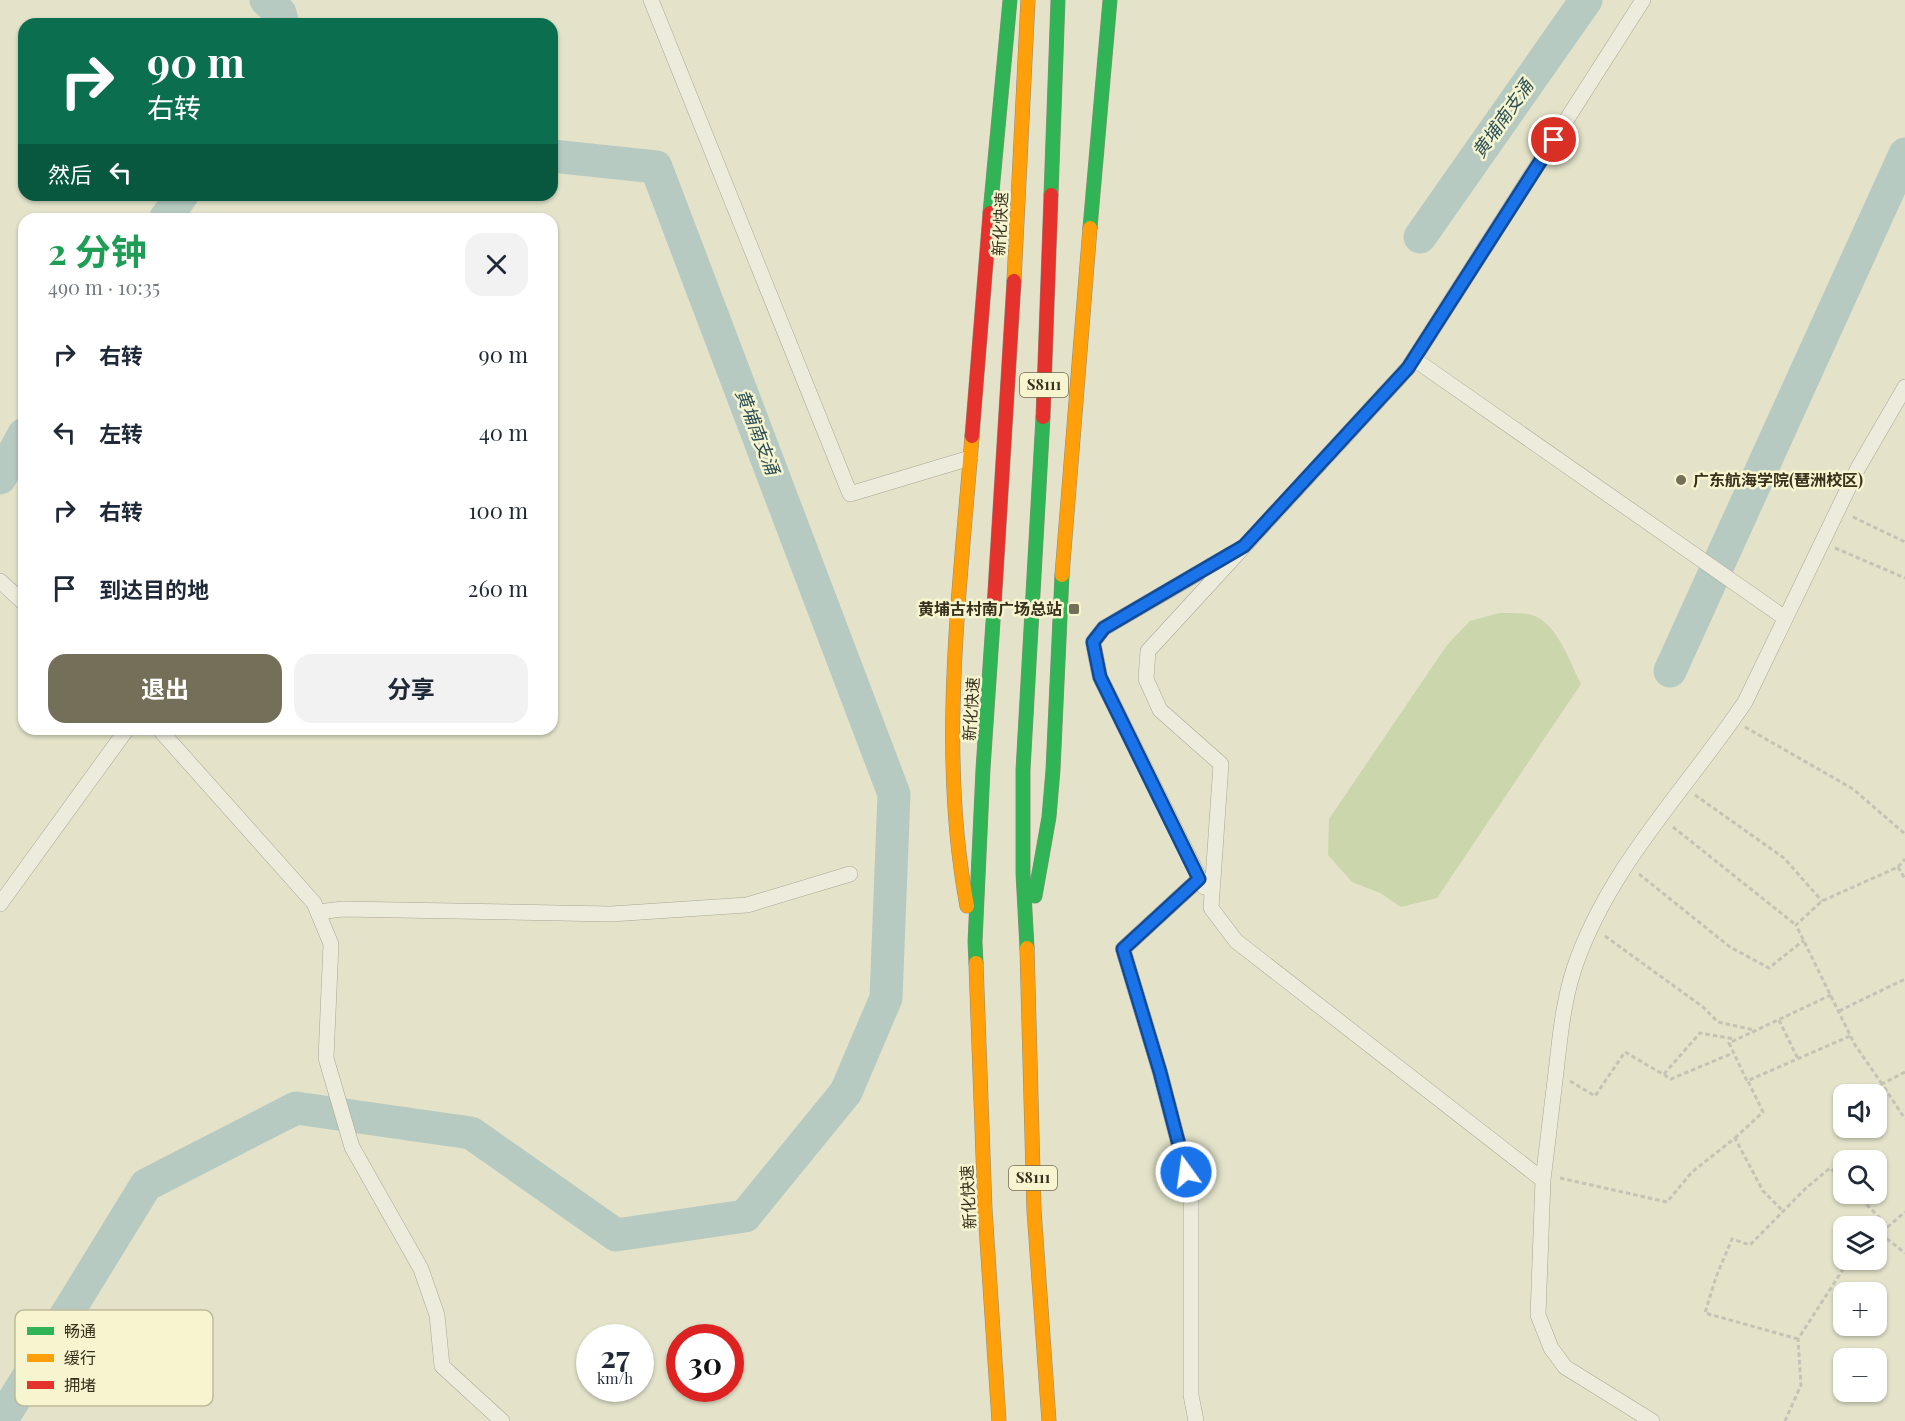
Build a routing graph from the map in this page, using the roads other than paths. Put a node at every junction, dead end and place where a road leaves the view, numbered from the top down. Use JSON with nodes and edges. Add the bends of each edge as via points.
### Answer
{"nodes":[{"id":1,"x":651,"y":0,"type":"edge"},
{"id":2,"x":1010,"y":0,"type":"edge"},
{"id":3,"x":1028,"y":0,"type":"edge"},
{"id":4,"x":1058,"y":0,"type":"edge"},
{"id":5,"x":1110,"y":0,"type":"edge"},
{"id":6,"x":1643,"y":0,"type":"edge"},
{"id":7,"x":1414,"y":359,"type":"junction"},
{"id":8,"x":1905,"y":387,"type":"edge"},
{"id":9,"x":970,"y":458,"type":"junction"},
{"id":10,"x":1244,"y":546,"type":"junction"},
{"id":11,"x":0,"y":580,"type":"edge"},
{"id":12,"x":18,"y":597,"type":"edge"},
{"id":13,"x":1785,"y":618,"type":"junction"},
{"id":14,"x":123,"y":735,"type":"edge"},
{"id":15,"x":164,"y":735,"type":"edge"},
{"id":16,"x":850,"y":874,"type":"dead end"},
{"id":17,"x":1199,"y":879,"type":"junction"},
{"id":18,"x":1211,"y":899,"type":"junction"},
{"id":19,"x":0,"y":904,"type":"edge"},
{"id":20,"x":318,"y":912,"type":"junction"},
{"id":21,"x":1027,"y":935,"type":"junction"},
{"id":22,"x":975,"y":942,"type":"junction"},
{"id":23,"x":1543,"y":1177,"type":"junction"},
{"id":24,"x":502,"y":1421,"type":"edge"},
{"id":25,"x":999,"y":1421,"type":"edge"},
{"id":26,"x":1049,"y":1421,"type":"edge"},
{"id":27,"x":1196,"y":1421,"type":"edge"},
{"id":28,"x":1652,"y":1421,"type":"edge"}],
"edges":[{"from":1,"to":9,"type":"street","via":[[850,494]]},
{"from":2,"to":9,"type":"highway"},
{"from":3,"to":22,"type":"highway","name":"新化快速","number":"S8111"},
{"from":4,"to":21,"type":"highway","number":"S8111","via":[[1043,411],[1023,770]]},
{"from":5,"to":21,"type":"highway","via":[[1063,557],[1049,817]]},
{"from":6,"to":7,"type":"street"},
{"from":7,"to":10,"type":"street"},
{"from":7,"to":13,"type":"street"},
{"from":8,"to":13,"type":"street","via":[[1858,468]]},
{"from":9,"to":22,"type":"highway","via":[[954,667],[952,753],[959,869]]},
{"from":10,"to":17,"type":"street","via":[[1104,628],[1093,642],[1100,677]]},
{"from":10,"to":18,"type":"street","via":[[1148,651],[1146,679],[1160,710],[1221,764]]},
{"from":11,"to":12,"type":"street"},
{"from":13,"to":23,"type":"street","via":[[1745,702],[1637,847],[1598,911],[1574,969],[1563,1010]]},
{"from":14,"to":19,"type":"street"},
{"from":15,"to":20,"type":"street"},
{"from":16,"to":20,"type":"street","via":[[747,905],[611,914],[343,909]]},
{"from":17,"to":18,"type":"street"},
{"from":17,"to":27,"type":"street","via":[[1123,949],[1191,1192],[1191,1395]]},
{"from":18,"to":23,"type":"street","via":[[1210,908],[1236,941]]},
{"from":20,"to":24,"type":"street","via":[[331,944],[326,1058],[352,1147],[421,1269],[437,1315],[442,1366]]},
{"from":21,"to":26,"type":"highway","number":"S8111","via":[[1034,1210]]},
{"from":22,"to":25,"type":"highway","name":"新化快速","number":"S8111","via":[[985,1210]]},
{"from":23,"to":28,"type":"street","via":[[1538,1315],[1551,1348],[1565,1367]]}]}
